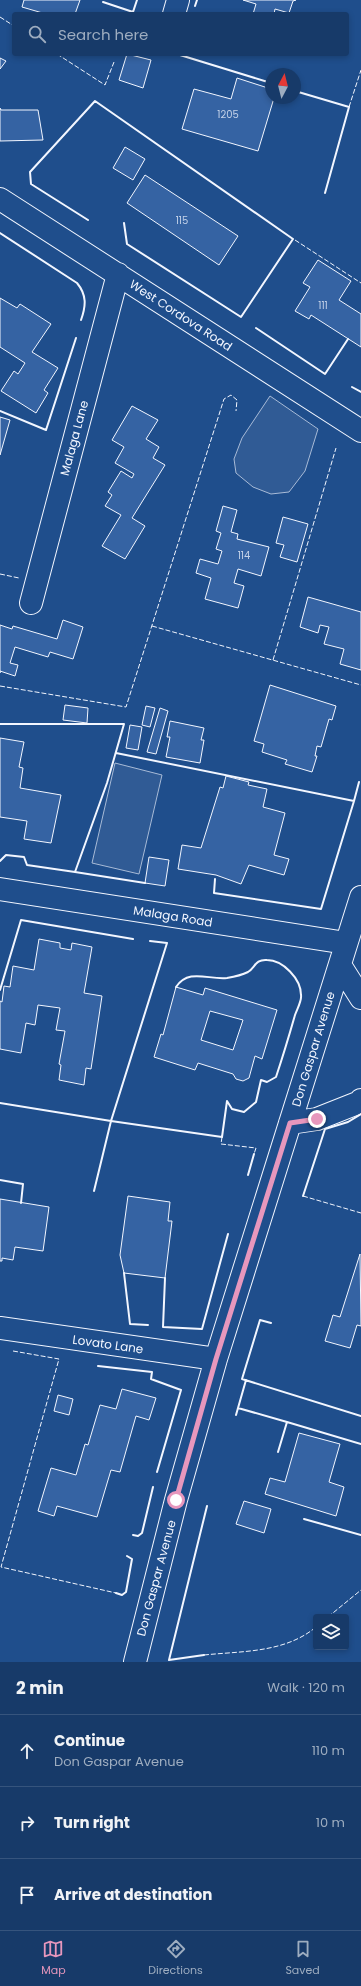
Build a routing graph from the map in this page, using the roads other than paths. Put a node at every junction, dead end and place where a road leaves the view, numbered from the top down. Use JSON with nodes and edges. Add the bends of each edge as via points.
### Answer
{"nodes":[{"id":1,"x":178,"y":0,"type":"edge"},
{"id":2,"x":175,"y":12,"type":"edge"},
{"id":3,"x":0,"y":199,"type":"edge"},
{"id":4,"x":118,"y":274,"type":"junction"},
{"id":5,"x":361,"y":431,"type":"edge"},
{"id":6,"x":31,"y":603,"type":"dead end"},
{"id":7,"x":0,"y":889,"type":"edge"},
{"id":8,"x":361,"y":897,"type":"edge"},
{"id":9,"x":346,"y":943,"type":"junction"},
{"id":10,"x":340,"y":965,"type":"junction"},
{"id":11,"x":361,"y":998,"type":"edge"},
{"id":12,"x":361,"y":1100,"type":"edge"},
{"id":13,"x":290,"y":1123,"type":"junction"},
{"id":14,"x":0,"y":1328,"type":"edge"},
{"id":15,"x":216,"y":1359,"type":"junction"},
{"id":16,"x":135,"y":1662,"type":"edge"}],
"edges":[{"from":1,"to":2,"type":"street"},
{"from":3,"to":4,"type":"street","name":"West Cordova Road"},
{"from":4,"to":5,"type":"street","name":"West Cordova Road"},
{"from":4,"to":6,"type":"street","name":"Malaga Lane"},
{"from":7,"to":9,"type":"street","name":"Malaga Road"},
{"from":8,"to":9,"type":"street","name":"Don Gaspar Avenue"},
{"from":9,"to":10,"type":"street","name":"Don Gaspar Avenue"},
{"from":10,"to":11,"type":"street"},
{"from":10,"to":13,"type":"street","name":"Don Gaspar Avenue"},
{"from":12,"to":13,"type":"street","via":[[317,1119]]},
{"from":13,"to":15,"type":"street","name":"Don Gaspar Avenue"},
{"from":14,"to":15,"type":"street","name":"Lovato Lane"},
{"from":15,"to":16,"type":"street","name":"Don Gaspar Avenue","via":[[174,1508]]}]}
